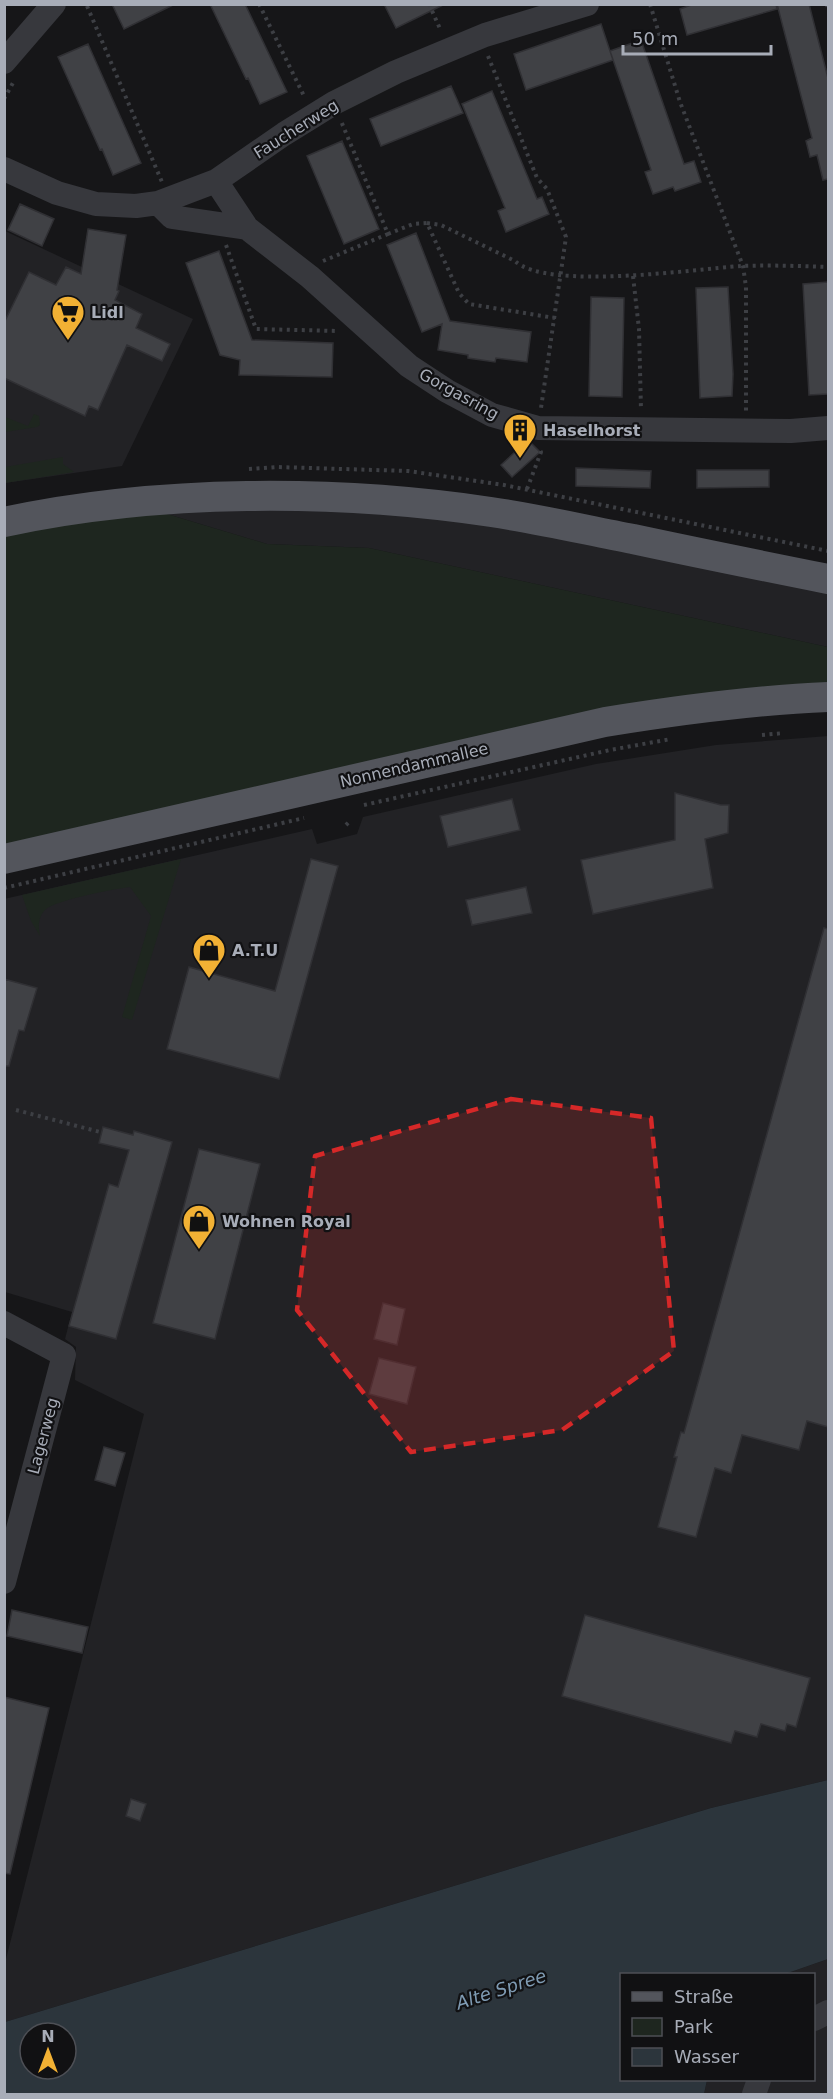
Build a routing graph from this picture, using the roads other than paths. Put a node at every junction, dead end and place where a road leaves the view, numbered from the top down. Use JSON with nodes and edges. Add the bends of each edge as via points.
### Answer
{"nodes":[{"id":1,"x":54,"y":4,"type":"edge"},
{"id":2,"x":587,"y":4,"type":"edge"},
{"id":3,"x":12,"y":53,"type":"edge"},
{"id":4,"x":4,"y":75,"type":"edge"},
{"id":5,"x":4,"y":169,"type":"edge"},
{"id":6,"x":216,"y":181,"type":"junction"},
{"id":7,"x":161,"y":195,"type":"junction"},
{"id":8,"x":248,"y":228,"type":"junction"},
{"id":9,"x":828,"y":428,"type":"edge"},
{"id":10,"x":4,"y":522,"type":"edge"},
{"id":11,"x":828,"y":579,"type":"edge"},
{"id":12,"x":828,"y":697,"type":"edge"},
{"id":13,"x":4,"y":859,"type":"edge"},
{"id":14,"x":4,"y":1323,"type":"edge"},
{"id":15,"x":4,"y":1582,"type":"edge"}],
"edges":[{"from":1,"to":3,"type":"street"},
{"from":2,"to":6,"type":"street","name":"Faucherweg","via":[[480,37],[396,72],[284,134]]},
{"from":3,"to":4,"type":"street"},
{"from":5,"to":7,"type":"street","name":"Faucherweg","via":[[57,193],[96,204],[136,206]]},
{"from":6,"to":7,"type":"street","name":"Faucherweg"},
{"from":6,"to":8,"type":"street","name":"Gorgasring"},
{"from":7,"to":8,"type":"street","name":"Gorgasring","via":[[172,216]]},
{"from":8,"to":9,"type":"street","name":"Gorgasring","via":[[310,277],[409,366],[447,391],[537,436]]},
{"from":10,"to":11,"type":"main road","via":[[110,506],[197,499],[273,497],[425,504],[522,517]]},
{"from":12,"to":13,"type":"main road","name":"Nonnendammallee","via":[[689,708],[605,722]]},
{"from":14,"to":15,"type":"street","name":"Lagerweg","via":[[64,1355]]}]}
